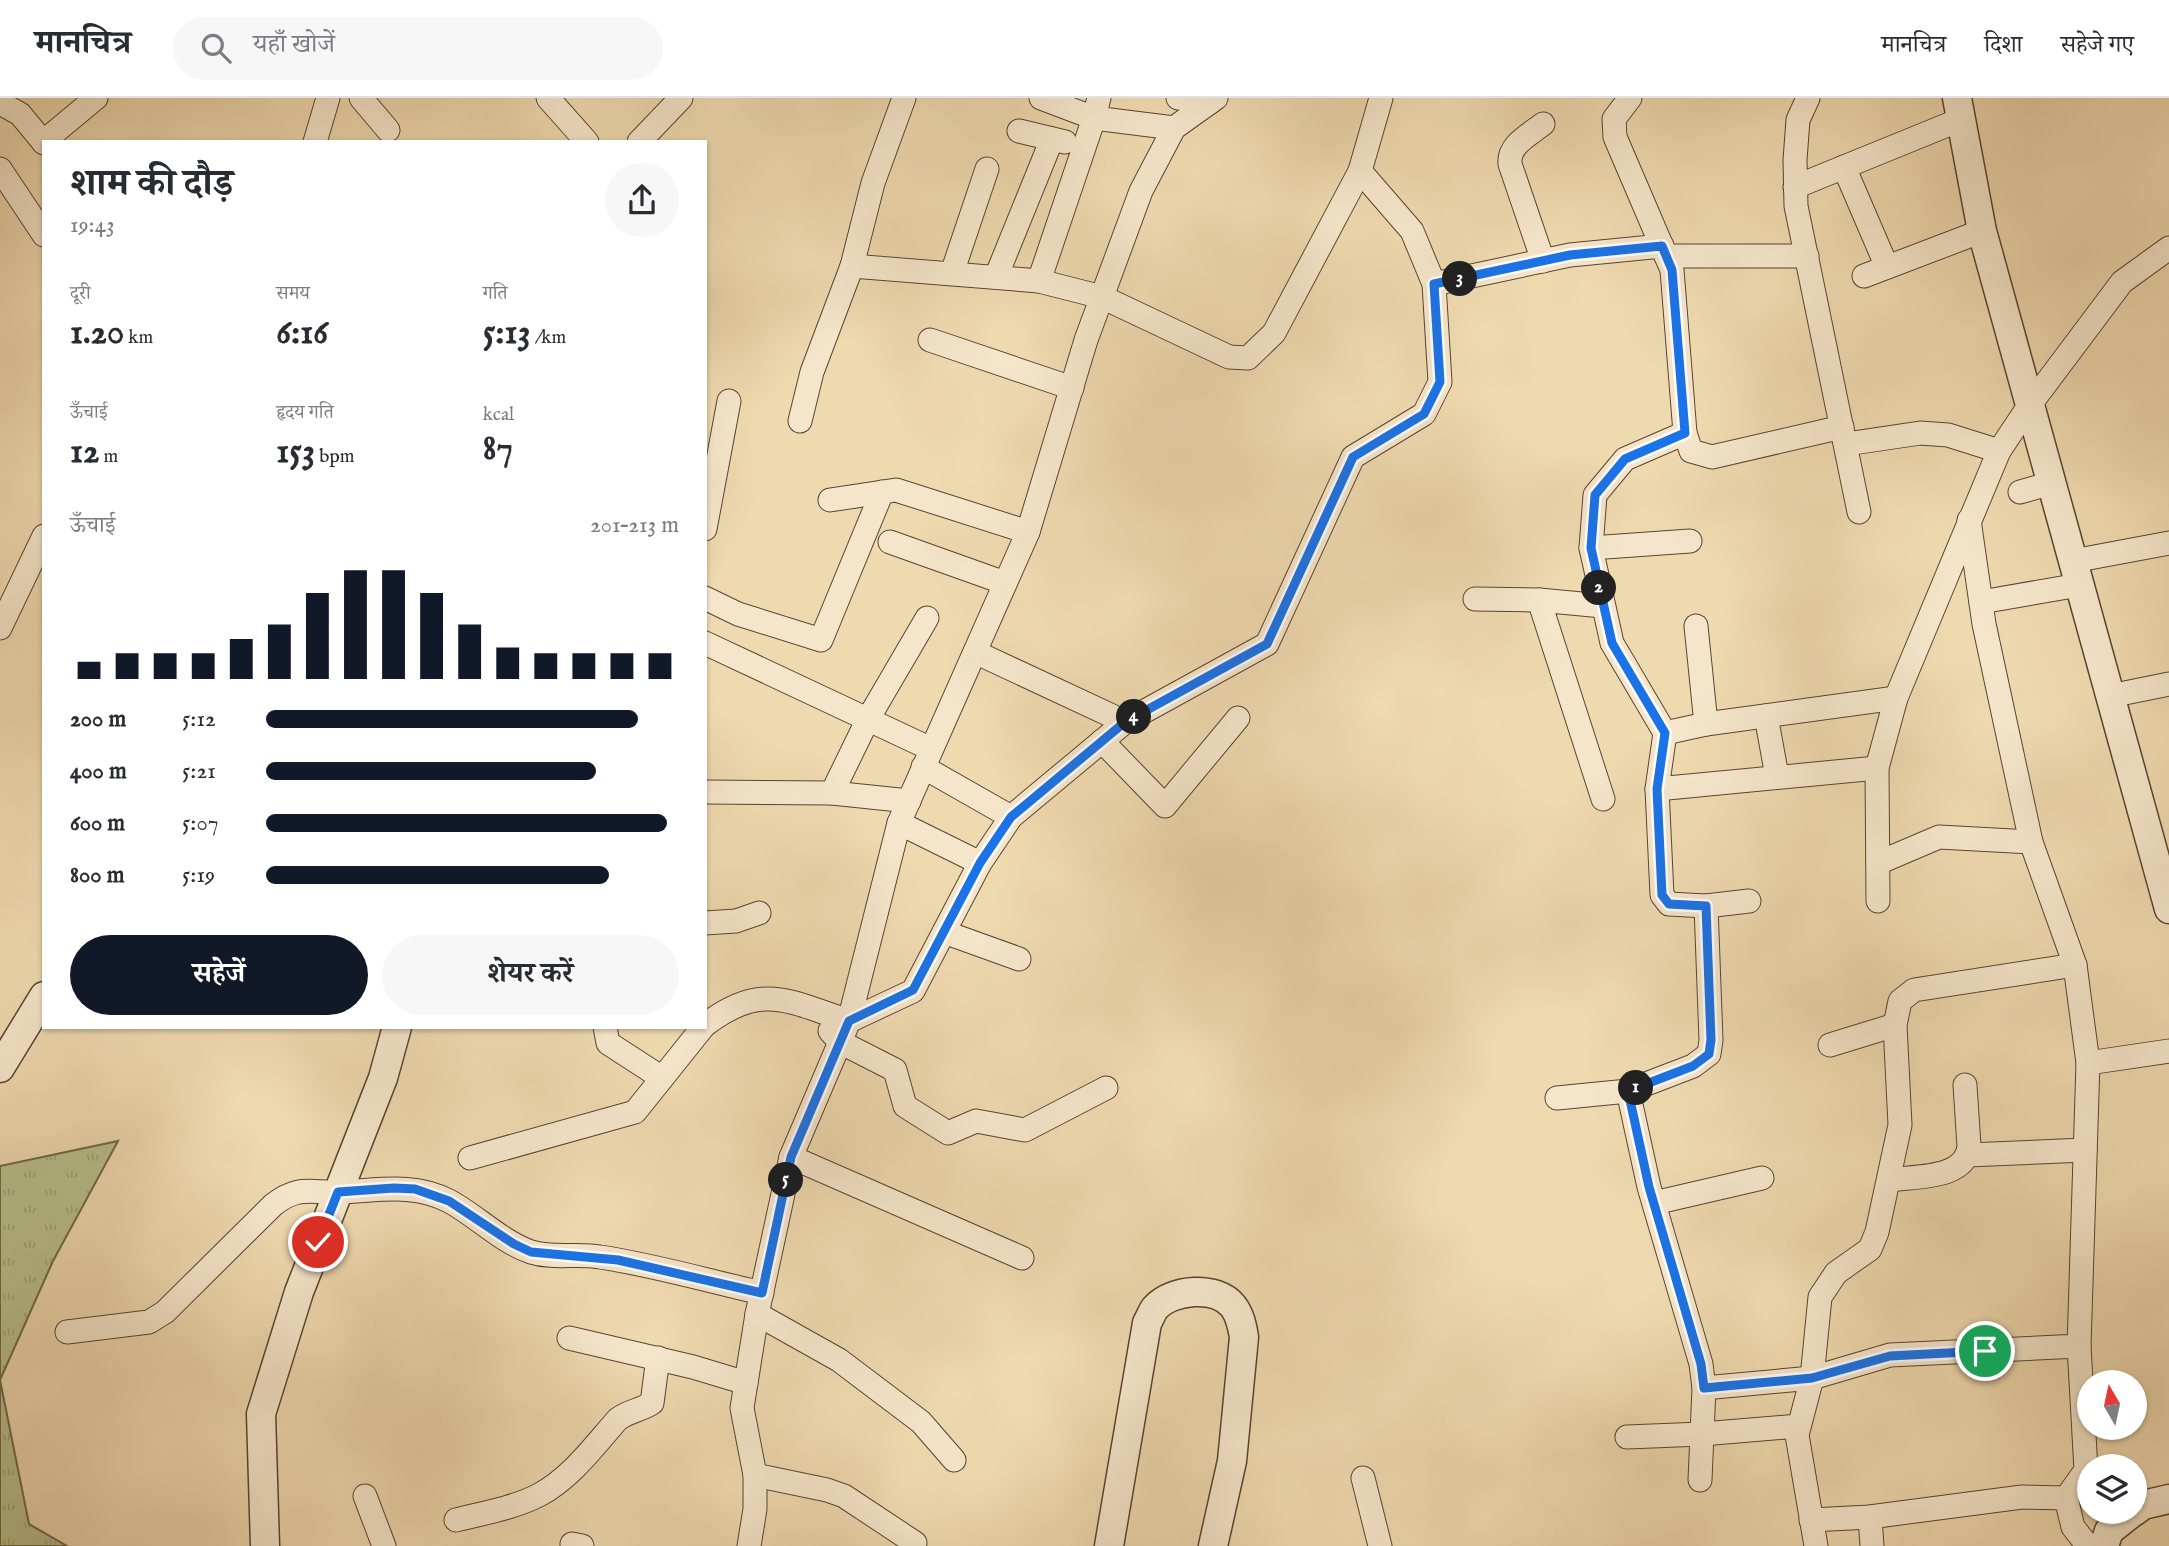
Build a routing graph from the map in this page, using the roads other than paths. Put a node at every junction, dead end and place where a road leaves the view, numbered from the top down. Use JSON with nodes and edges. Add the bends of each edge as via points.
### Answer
{"nodes":[{"id":1,"x":96,"y":98,"type":"edge"},
{"id":2,"x":328,"y":98,"type":"edge"},
{"id":3,"x":361,"y":98,"type":"edge"},
{"id":4,"x":548,"y":98,"type":"edge"},
{"id":5,"x":681,"y":98,"type":"edge"},
{"id":6,"x":904,"y":98,"type":"edge"},
{"id":7,"x":1041,"y":98,"type":"edge"},
{"id":8,"x":1178,"y":98,"type":"edge"},
{"id":9,"x":1381,"y":98,"type":"edge"},
{"id":10,"x":1630,"y":98,"type":"edge"},
{"id":11,"x":1808,"y":98,"type":"edge"},
{"id":12,"x":1213,"y":100,"type":"edge"},
{"id":13,"x":0,"y":103,"type":"edge"},
{"id":14,"x":1096,"y":108,"type":"edge"},
{"id":15,"x":1959,"y":109,"type":"edge"},
{"id":16,"x":1543,"y":124,"type":"dead end"},
{"id":17,"x":1174,"y":128,"type":"junction"},
{"id":18,"x":388,"y":130,"type":"dead end"},
{"id":19,"x":1018,"y":131,"type":"dead end"},
{"id":20,"x":1052,"y":139,"type":"junction"},
{"id":21,"x":47,"y":140,"type":"edge"},
{"id":22,"x":316,"y":140,"type":"edge"},
{"id":23,"x":585,"y":140,"type":"edge"},
{"id":24,"x":641,"y":140,"type":"edge"},
{"id":25,"x":42,"y":142,"type":"edge"},
{"id":26,"x":1085,"y":146,"type":"junction"},
{"id":27,"x":1844,"y":167,"type":"junction"},
{"id":28,"x":0,"y":169,"type":"edge"},
{"id":29,"x":987,"y":169,"type":"dead end"},
{"id":30,"x":1360,"y":171,"type":"junction"},
{"id":31,"x":1796,"y":187,"type":"junction"},
{"id":32,"x":1983,"y":231,"type":"junction"},
{"id":33,"x":42,"y":232,"type":"edge"},
{"id":34,"x":2169,"y":248,"type":"edge"},
{"id":35,"x":1664,"y":251,"type":"junction"},
{"id":36,"x":1807,"y":256,"type":"junction"},
{"id":37,"x":1543,"y":261,"type":"junction"},
{"id":38,"x":852,"y":266,"type":"junction"},
{"id":39,"x":1887,"y":267,"type":"junction"},
{"id":40,"x":952,"y":273,"type":"junction"},
{"id":41,"x":1864,"y":276,"type":"dead end"},
{"id":42,"x":996,"y":277,"type":"junction"},
{"id":43,"x":1039,"y":281,"type":"junction"},
{"id":44,"x":1434,"y":284,"type":"junction"},
{"id":45,"x":1102,"y":298,"type":"junction"},
{"id":46,"x":930,"y":340,"type":"dead end"},
{"id":47,"x":1072,"y":388,"type":"junction"},
{"id":48,"x":729,"y":401,"type":"dead end"},
{"id":49,"x":2029,"y":405,"type":"junction"},
{"id":50,"x":800,"y":421,"type":"dead end"},
{"id":51,"x":1685,"y":433,"type":"junction"},
{"id":52,"x":1844,"y":436,"type":"junction"},
{"id":53,"x":1999,"y":451,"type":"junction"},
{"id":54,"x":2052,"y":483,"type":"junction"},
{"id":55,"x":882,"y":492,"type":"junction"},
{"id":56,"x":2020,"y":492,"type":"dead end"},
{"id":57,"x":830,"y":500,"type":"dead end"},
{"id":58,"x":1859,"y":512,"type":"dead end"},
{"id":59,"x":707,"y":518,"type":"edge"},
{"id":60,"x":1969,"y":520,"type":"junction"},
{"id":61,"x":1028,"y":532,"type":"junction"},
{"id":62,"x":42,"y":540,"type":"edge"},
{"id":63,"x":1690,"y":541,"type":"dead end"},
{"id":64,"x":890,"y":542,"type":"dead end"},
{"id":65,"x":2169,"y":543,"type":"edge"},
{"id":66,"x":1591,"y":548,"type":"junction"},
{"id":67,"x":2076,"y":573,"type":"junction"},
{"id":68,"x":1006,"y":583,"type":"junction"},
{"id":69,"x":707,"y":598,"type":"edge"},
{"id":70,"x":1475,"y":599,"type":"dead end"},
{"id":71,"x":1539,"y":600,"type":"junction"},
{"id":72,"x":1981,"y":602,"type":"junction"},
{"id":73,"x":1603,"y":606,"type":"junction"},
{"id":74,"x":927,"y":618,"type":"dead end"},
{"id":75,"x":1696,"y":626,"type":"dead end"},
{"id":76,"x":0,"y":628,"type":"edge"},
{"id":77,"x":707,"y":644,"type":"edge"},
{"id":78,"x":975,"y":652,"type":"junction"},
{"id":79,"x":2169,"y":684,"type":"edge"},
{"id":80,"x":2109,"y":696,"type":"junction"},
{"id":81,"x":1896,"y":698,"type":"junction"},
{"id":82,"x":1766,"y":716,"type":"junction"},
{"id":83,"x":1238,"y":718,"type":"dead end"},
{"id":84,"x":869,"y":719,"type":"junction"},
{"id":85,"x":1125,"y":722,"type":"junction"},
{"id":86,"x":1706,"y":724,"type":"junction"},
{"id":87,"x":1665,"y":733,"type":"junction"},
{"id":88,"x":1102,"y":741,"type":"junction"},
{"id":89,"x":927,"y":758,"type":"junction"},
{"id":90,"x":1877,"y":768,"type":"junction"},
{"id":91,"x":1777,"y":776,"type":"junction"},
{"id":92,"x":1657,"y":789,"type":"junction"},
{"id":93,"x":707,"y":792,"type":"edge"},
{"id":94,"x":832,"y":793,"type":"junction"},
{"id":95,"x":1603,"y":799,"type":"dead end"},
{"id":96,"x":909,"y":801,"type":"junction"},
{"id":97,"x":1011,"y":817,"type":"junction"},
{"id":98,"x":900,"y":823,"type":"junction"},
{"id":99,"x":2031,"y":842,"type":"junction"},
{"id":100,"x":980,"y":863,"type":"junction"},
{"id":101,"x":1878,"y":863,"type":"junction"},
{"id":102,"x":2168,"y":899,"type":"edge"},
{"id":103,"x":1749,"y":901,"type":"dead end"},
{"id":104,"x":1878,"y":901,"type":"dead end"},
{"id":105,"x":1706,"y":906,"type":"junction"},
{"id":106,"x":759,"y":913,"type":"dead end"},
{"id":107,"x":707,"y":923,"type":"edge"},
{"id":108,"x":944,"y":932,"type":"junction"},
{"id":109,"x":1020,"y":959,"type":"dead end"},
{"id":110,"x":2075,"y":965,"type":"junction"},
{"id":111,"x":42,"y":999,"type":"edge"},
{"id":112,"x":707,"y":1024,"type":"edge"},
{"id":113,"x":1895,"y":1025,"type":"junction"},
{"id":114,"x":396,"y":1029,"type":"edge"},
{"id":115,"x":606,"y":1029,"type":"edge"},
{"id":116,"x":702,"y":1029,"type":"edge"},
{"id":117,"x":844,"y":1032,"type":"junction"},
{"id":118,"x":1830,"y":1045,"type":"dead end"},
{"id":119,"x":2169,"y":1051,"type":"edge"},
{"id":120,"x":2088,"y":1063,"type":"junction"},
{"id":121,"x":0,"y":1068,"type":"edge"},
{"id":122,"x":662,"y":1078,"type":"junction"},
{"id":123,"x":1965,"y":1085,"type":"dead end"},
{"id":124,"x":1106,"y":1088,"type":"dead end"},
{"id":125,"x":1628,"y":1091,"type":"junction"},
{"id":126,"x":1557,"y":1098,"type":"dead end"},
{"id":127,"x":2085,"y":1150,"type":"junction"},
{"id":128,"x":1968,"y":1155,"type":"junction"},
{"id":129,"x":791,"y":1157,"type":"junction"},
{"id":130,"x":471,"y":1158,"type":"dead end"},
{"id":131,"x":1762,"y":1178,"type":"dead end"},
{"id":132,"x":1889,"y":1180,"type":"junction"},
{"id":133,"x":338,"y":1192,"type":"junction"},
{"id":134,"x":1654,"y":1203,"type":"junction"},
{"id":135,"x":1022,"y":1258,"type":"dead end"},
{"id":136,"x":760,"y":1304,"type":"junction"},
{"id":137,"x":67,"y":1332,"type":"dead end"},
{"id":138,"x":569,"y":1338,"type":"dead end"},
{"id":139,"x":2080,"y":1346,"type":"junction"},
{"id":140,"x":658,"y":1358,"type":"junction"},
{"id":141,"x":1812,"y":1378,"type":"junction"},
{"id":142,"x":746,"y":1383,"type":"junction"},
{"id":143,"x":1704,"y":1388,"type":"junction"},
{"id":144,"x":1799,"y":1426,"type":"junction"},
{"id":145,"x":1702,"y":1434,"type":"junction"},
{"id":146,"x":1627,"y":1437,"type":"dead end"},
{"id":147,"x":954,"y":1460,"type":"dead end"},
{"id":148,"x":755,"y":1475,"type":"junction"},
{"id":149,"x":1363,"y":1478,"type":"dead end"},
{"id":150,"x":1700,"y":1480,"type":"dead end"},
{"id":151,"x":365,"y":1496,"type":"dead end"},
{"id":152,"x":2066,"y":1498,"type":"junction"},
{"id":153,"x":2169,"y":1499,"type":"edge"},
{"id":154,"x":2147,"y":1504,"type":"edge"},
{"id":155,"x":1870,"y":1517,"type":"junction"},
{"id":156,"x":456,"y":1520,"type":"dead end"},
{"id":157,"x":1811,"y":1520,"type":"junction"},
{"id":158,"x":2118,"y":1524,"type":"edge"},
{"id":159,"x":915,"y":1543,"type":"dead end"},
{"id":160,"x":265,"y":1546,"type":"edge"},
{"id":161,"x":384,"y":1546,"type":"edge"},
{"id":162,"x":749,"y":1546,"type":"edge"},
{"id":163,"x":1109,"y":1546,"type":"edge"},
{"id":164,"x":1213,"y":1546,"type":"edge"},
{"id":165,"x":1380,"y":1546,"type":"edge"},
{"id":166,"x":1816,"y":1546,"type":"edge"},
{"id":167,"x":1872,"y":1546,"type":"edge"},
{"id":168,"x":2088,"y":1546,"type":"edge"},
{"id":169,"x":2104,"y":1546,"type":"edge"}],
"edges":[{"from":1,"to":21,"type":"street"},
{"from":2,"to":22,"type":"street"},
{"from":3,"to":18,"type":"street"},
{"from":4,"to":23,"type":"street"},
{"from":5,"to":24,"type":"street"},
{"from":6,"to":38,"type":"street","via":[[873,183]]},
{"from":7,"to":14,"type":"street"},
{"from":8,"to":12,"type":"street"},
{"from":9,"to":30,"type":"street"},
{"from":10,"to":35,"type":"street","via":[[1614,119],[1615,137]]},
{"from":11,"to":31,"type":"street","via":[[1798,120]]},
{"from":12,"to":17,"type":"street"},
{"from":13,"to":25,"type":"street","via":[[20,114]]},
{"from":14,"to":17,"type":"street"},
{"from":14,"to":26,"type":"street"},
{"from":15,"to":27,"type":"street"},
{"from":15,"to":32,"type":"street"},
{"from":16,"to":37,"type":"street","via":[[1509,156]]},
{"from":17,"to":45,"type":"street","via":[[1141,191]]},
{"from":19,"to":20,"type":"street"},
{"from":20,"to":26,"type":"street"},
{"from":20,"to":42,"type":"street"},
{"from":26,"to":43,"type":"street"},
{"from":27,"to":31,"type":"street"},
{"from":27,"to":39,"type":"street"},
{"from":28,"to":33,"type":"street"},
{"from":29,"to":40,"type":"street"},
{"from":30,"to":44,"type":"street","via":[[1412,230]]},
{"from":30,"to":45,"type":"street","via":[[1274,333],[1248,358],[1229,358]]},
{"from":31,"to":36,"type":"street"},
{"from":32,"to":39,"type":"street"},
{"from":32,"to":49,"type":"street"},
{"from":34,"to":49,"type":"street","via":[[2122,282]]},
{"from":35,"to":36,"type":"street"},
{"from":35,"to":37,"type":"street","via":[[1570,255]]},
{"from":35,"to":51,"type":"street","via":[[1672,270]]},
{"from":36,"to":52,"type":"street"},
{"from":37,"to":44,"type":"street"},
{"from":38,"to":40,"type":"street"},
{"from":38,"to":50,"type":"street","via":[[812,372]]},
{"from":39,"to":41,"type":"street"},
{"from":40,"to":42,"type":"street"},
{"from":42,"to":43,"type":"street"},
{"from":43,"to":45,"type":"street"},
{"from":44,"to":85,"type":"street","via":[[1440,382],[1424,414],[1353,457],[1267,644]]},
{"from":45,"to":47,"type":"street"},
{"from":46,"to":47,"type":"street"},
{"from":47,"to":61,"type":"street"},
{"from":48,"to":59,"type":"street"},
{"from":49,"to":53,"type":"street"},
{"from":49,"to":54,"type":"street"},
{"from":51,"to":52,"type":"street","via":[[1691,451],[1712,457]]},
{"from":51,"to":66,"type":"street","via":[[1625,459],[1595,495]]},
{"from":52,"to":53,"type":"street","via":[[1933,433]]},
{"from":52,"to":58,"type":"street"},
{"from":53,"to":60,"type":"street"},
{"from":54,"to":56,"type":"street"},
{"from":54,"to":67,"type":"street"},
{"from":55,"to":57,"type":"street"},
{"from":55,"to":61,"type":"street","via":[[896,490]]},
{"from":55,"to":69,"type":"street","via":[[821,640],[738,614]]},
{"from":60,"to":72,"type":"street"},
{"from":60,"to":81,"type":"street"},
{"from":61,"to":68,"type":"street"},
{"from":62,"to":76,"type":"street"},
{"from":63,"to":66,"type":"street"},
{"from":64,"to":68,"type":"street"},
{"from":65,"to":67,"type":"street"},
{"from":66,"to":73,"type":"street"},
{"from":67,"to":72,"type":"street"},
{"from":67,"to":80,"type":"street"},
{"from":68,"to":78,"type":"street"},
{"from":70,"to":71,"type":"street"},
{"from":71,"to":73,"type":"street"},
{"from":71,"to":95,"type":"street"},
{"from":72,"to":99,"type":"street"},
{"from":73,"to":87,"type":"street","via":[[1612,643]]},
{"from":74,"to":84,"type":"street"},
{"from":75,"to":86,"type":"street"},
{"from":77,"to":84,"type":"street"},
{"from":78,"to":85,"type":"street"},
{"from":78,"to":89,"type":"street"},
{"from":79,"to":80,"type":"street"},
{"from":80,"to":102,"type":"street"},
{"from":81,"to":82,"type":"street"},
{"from":81,"to":90,"type":"street"},
{"from":82,"to":86,"type":"street"},
{"from":82,"to":91,"type":"street"},
{"from":83,"to":88,"type":"street","via":[[1166,806]]},
{"from":84,"to":89,"type":"street"},
{"from":84,"to":94,"type":"street"},
{"from":85,"to":88,"type":"street"},
{"from":86,"to":87,"type":"street"},
{"from":87,"to":92,"type":"street"},
{"from":88,"to":97,"type":"street"},
{"from":89,"to":96,"type":"street"},
{"from":89,"to":97,"type":"street"},
{"from":90,"to":91,"type":"street"},
{"from":90,"to":101,"type":"street"},
{"from":91,"to":92,"type":"street"},
{"from":92,"to":105,"type":"street","via":[[1662,895],[1669,904]]},
{"from":93,"to":94,"type":"street"},
{"from":94,"to":96,"type":"street"},
{"from":96,"to":98,"type":"street"},
{"from":97,"to":100,"type":"street"},
{"from":98,"to":100,"type":"street"},
{"from":98,"to":117,"type":"street"},
{"from":99,"to":101,"type":"street","via":[[1939,837]]},
{"from":99,"to":110,"type":"street"},
{"from":100,"to":108,"type":"street"},
{"from":101,"to":104,"type":"street"},
{"from":103,"to":105,"type":"street"},
{"from":105,"to":125,"type":"street","via":[[1709,1054],[1693,1066]]},
{"from":106,"to":107,"type":"street","via":[[736,921]]},
{"from":108,"to":109,"type":"street"},
{"from":108,"to":117,"type":"street","via":[[913,990]]},
{"from":110,"to":113,"type":"street","via":[[1914,990],[1899,1001]]},
{"from":110,"to":120,"type":"street"},
{"from":111,"to":121,"type":"street"},
{"from":112,"to":117,"type":"street","via":[[738,1005],[776,998],[811,1009]]},
{"from":113,"to":118,"type":"street"},
{"from":113,"to":132,"type":"street","via":[[1900,1125]]},
{"from":114,"to":133,"type":"street","via":[[383,1077]]},
{"from":115,"to":122,"type":"street","via":[[608,1043]]},
{"from":116,"to":122,"type":"street"},
{"from":117,"to":124,"type":"street","via":[[895,1070],[905,1106],[948,1133],[976,1121],[1025,1130]]},
{"from":117,"to":129,"type":"street"},
{"from":119,"to":120,"type":"street"},
{"from":120,"to":127,"type":"street"},
{"from":122,"to":130,"type":"street","via":[[635,1112]]},
{"from":123,"to":128,"type":"street"},
{"from":125,"to":126,"type":"street"},
{"from":125,"to":134,"type":"street"},
{"from":127,"to":128,"type":"street"},
{"from":127,"to":139,"type":"street"},
{"from":128,"to":132,"type":"street","via":[[1947,1172]]},
{"from":129,"to":135,"type":"street"},
{"from":129,"to":136,"type":"street"},
{"from":131,"to":134,"type":"street"},
{"from":132,"to":141,"type":"street","via":[[1870,1249],[1836,1273],[1820,1297]]},
{"from":133,"to":136,"type":"street","via":[[415,1189],[449,1201],[531,1252],[618,1260]]},
{"from":133,"to":137,"type":"street","via":[[288,1194],[149,1322]]},
{"from":133,"to":160,"type":"street","via":[[299,1292],[261,1414]]},
{"from":134,"to":143,"type":"street"},
{"from":136,"to":142,"type":"street"},
{"from":136,"to":147,"type":"street","via":[[921,1422]]},
{"from":138,"to":140,"type":"street"},
{"from":139,"to":141,"type":"street","via":[[1890,1356]]},
{"from":139,"to":152,"type":"street","via":[[2086,1470]]},
{"from":140,"to":142,"type":"street"},
{"from":140,"to":156,"type":"street","via":[[652,1403],[618,1419],[572,1471],[522,1503]]},
{"from":141,"to":143,"type":"street"},
{"from":141,"to":144,"type":"street"},
{"from":142,"to":148,"type":"street","via":[[742,1408]]},
{"from":143,"to":145,"type":"street"},
{"from":144,"to":145,"type":"street"},
{"from":144,"to":157,"type":"street"},
{"from":145,"to":146,"type":"street"},
{"from":145,"to":150,"type":"street"},
{"from":148,"to":159,"type":"street","via":[[844,1496]]},
{"from":148,"to":162,"type":"street"},
{"from":149,"to":165,"type":"street"},
{"from":151,"to":161,"type":"street"},
{"from":152,"to":155,"type":"street","via":[[2022,1497]]},
{"from":152,"to":168,"type":"street","via":[[2073,1527]]},
{"from":153,"to":154,"type":"street"},
{"from":155,"to":157,"type":"street"},
{"from":155,"to":167,"type":"street"},
{"from":157,"to":166,"type":"street"},
{"from":158,"to":169,"type":"street","via":[[2109,1531]]},
{"from":163,"to":164,"type":"street","via":[[1147,1323],[1156,1307],[1186,1292],[1222,1297],[1242,1320],[1244,1337],[1232,1461]]}]}
